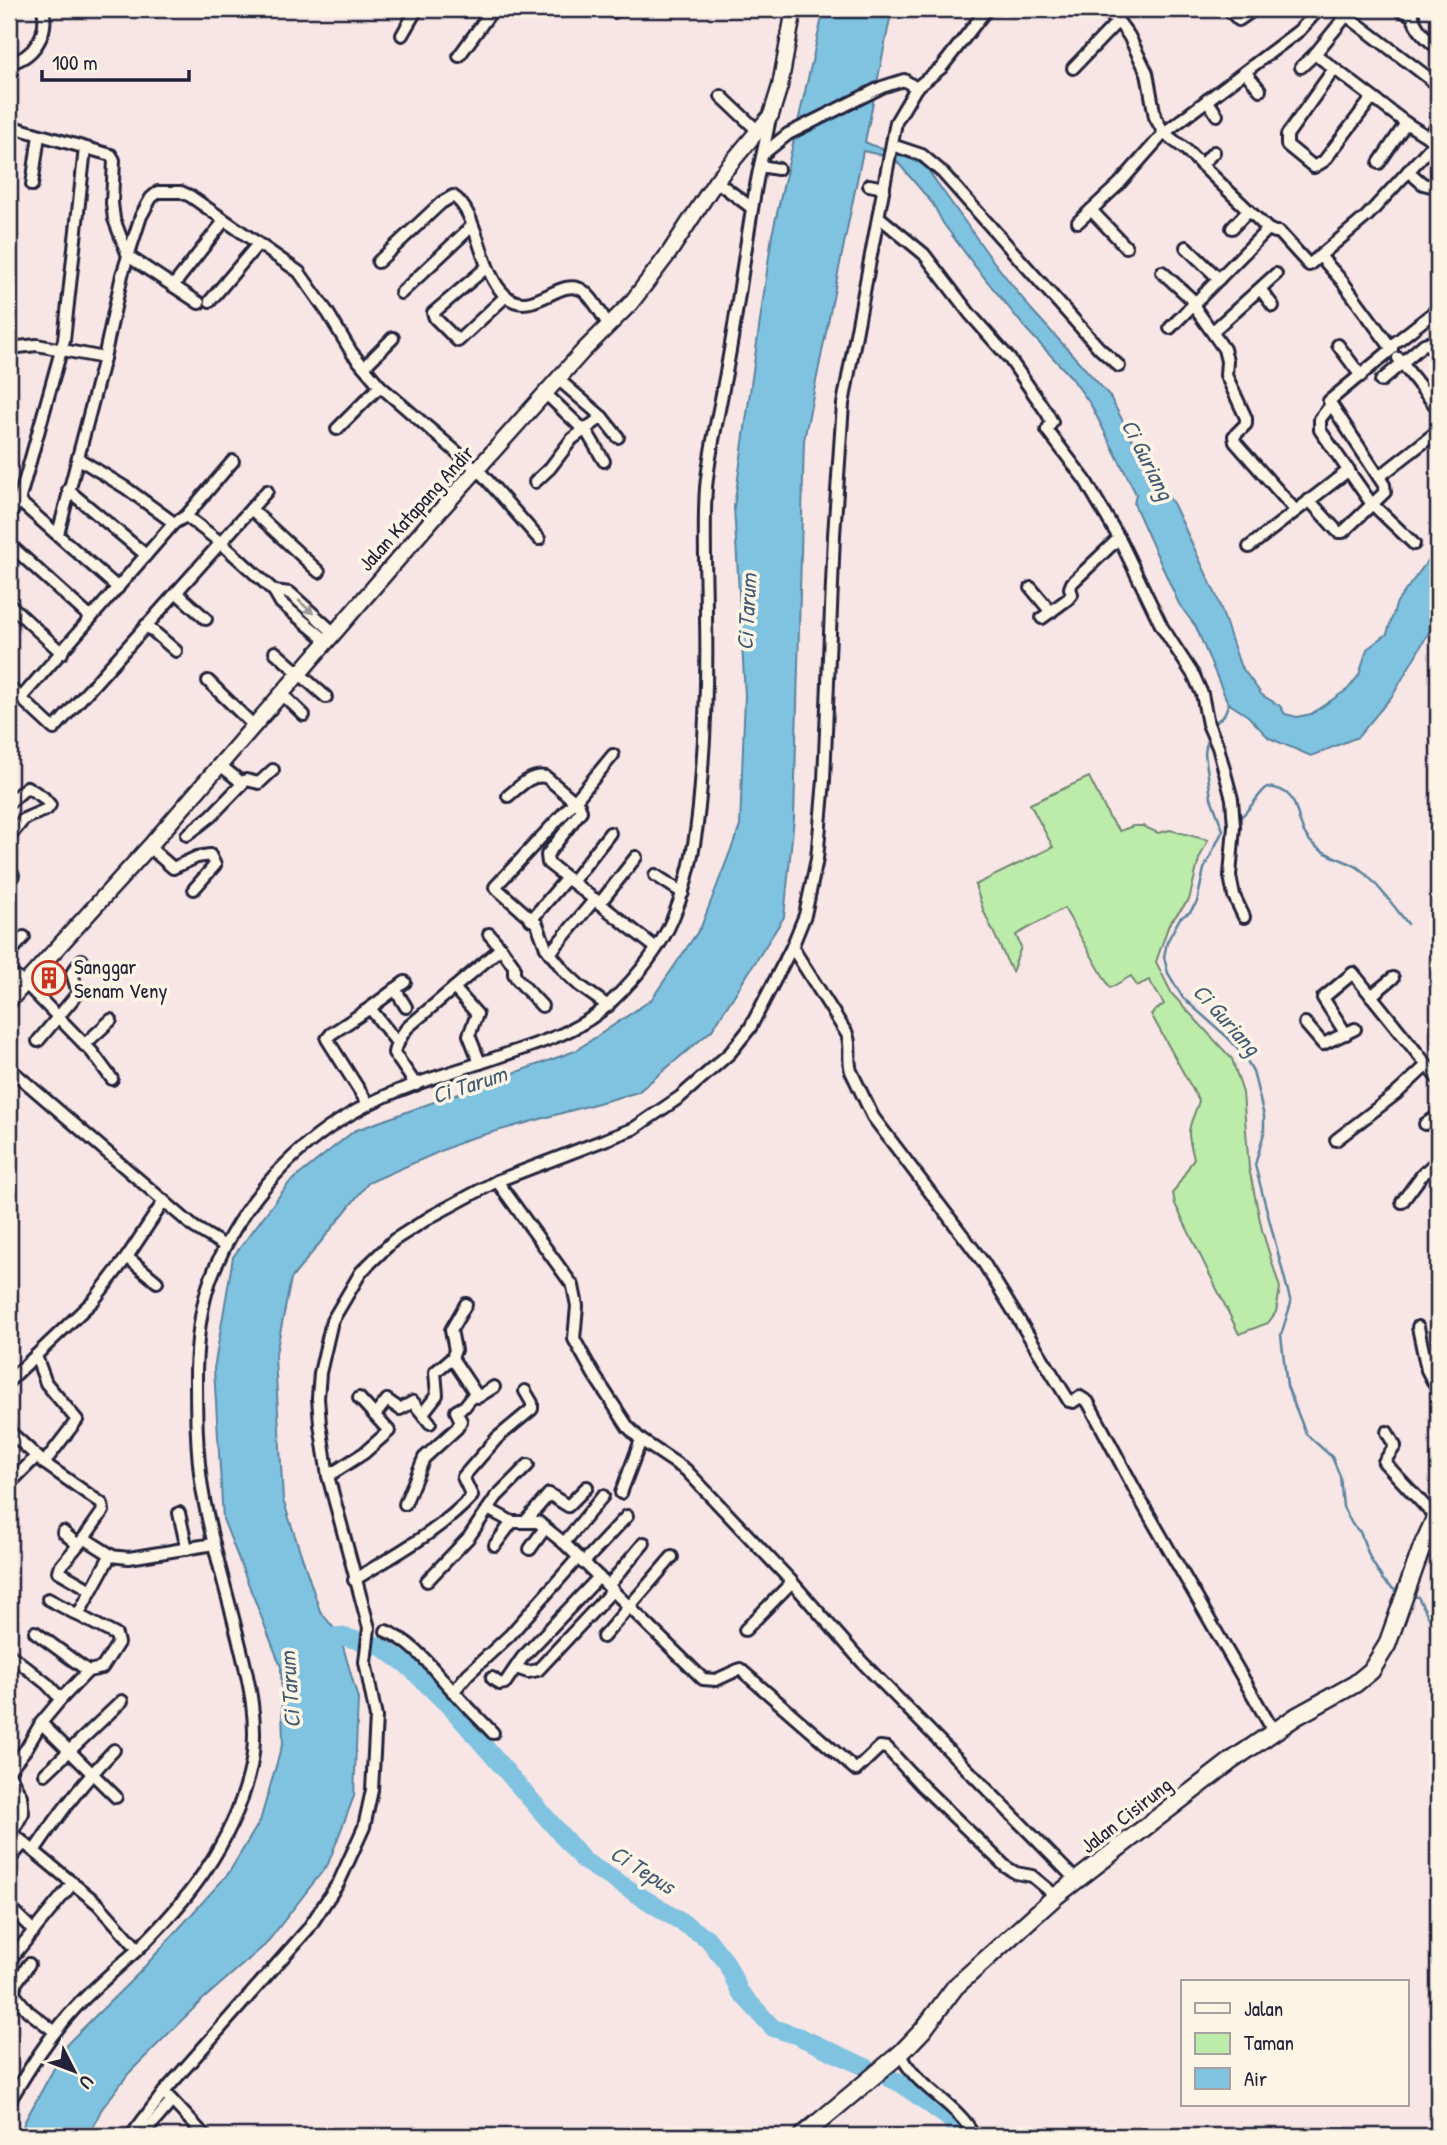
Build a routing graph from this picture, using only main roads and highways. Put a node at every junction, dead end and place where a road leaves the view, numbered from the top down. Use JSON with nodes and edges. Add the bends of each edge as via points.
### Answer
{"nodes":[{"id":1,"x":1437,"y":1516,"type":"edge"},
{"id":2,"x":802,"y":2136,"type":"edge"}],
"edges":[{"from":1,"to":2,"type":"main road","name":"Jalan Cisirung","via":[[1387,1645],[1371,1671],[1231,1761],[1056,1896],[954,1987],[923,2030],[896,2057]]}]}
